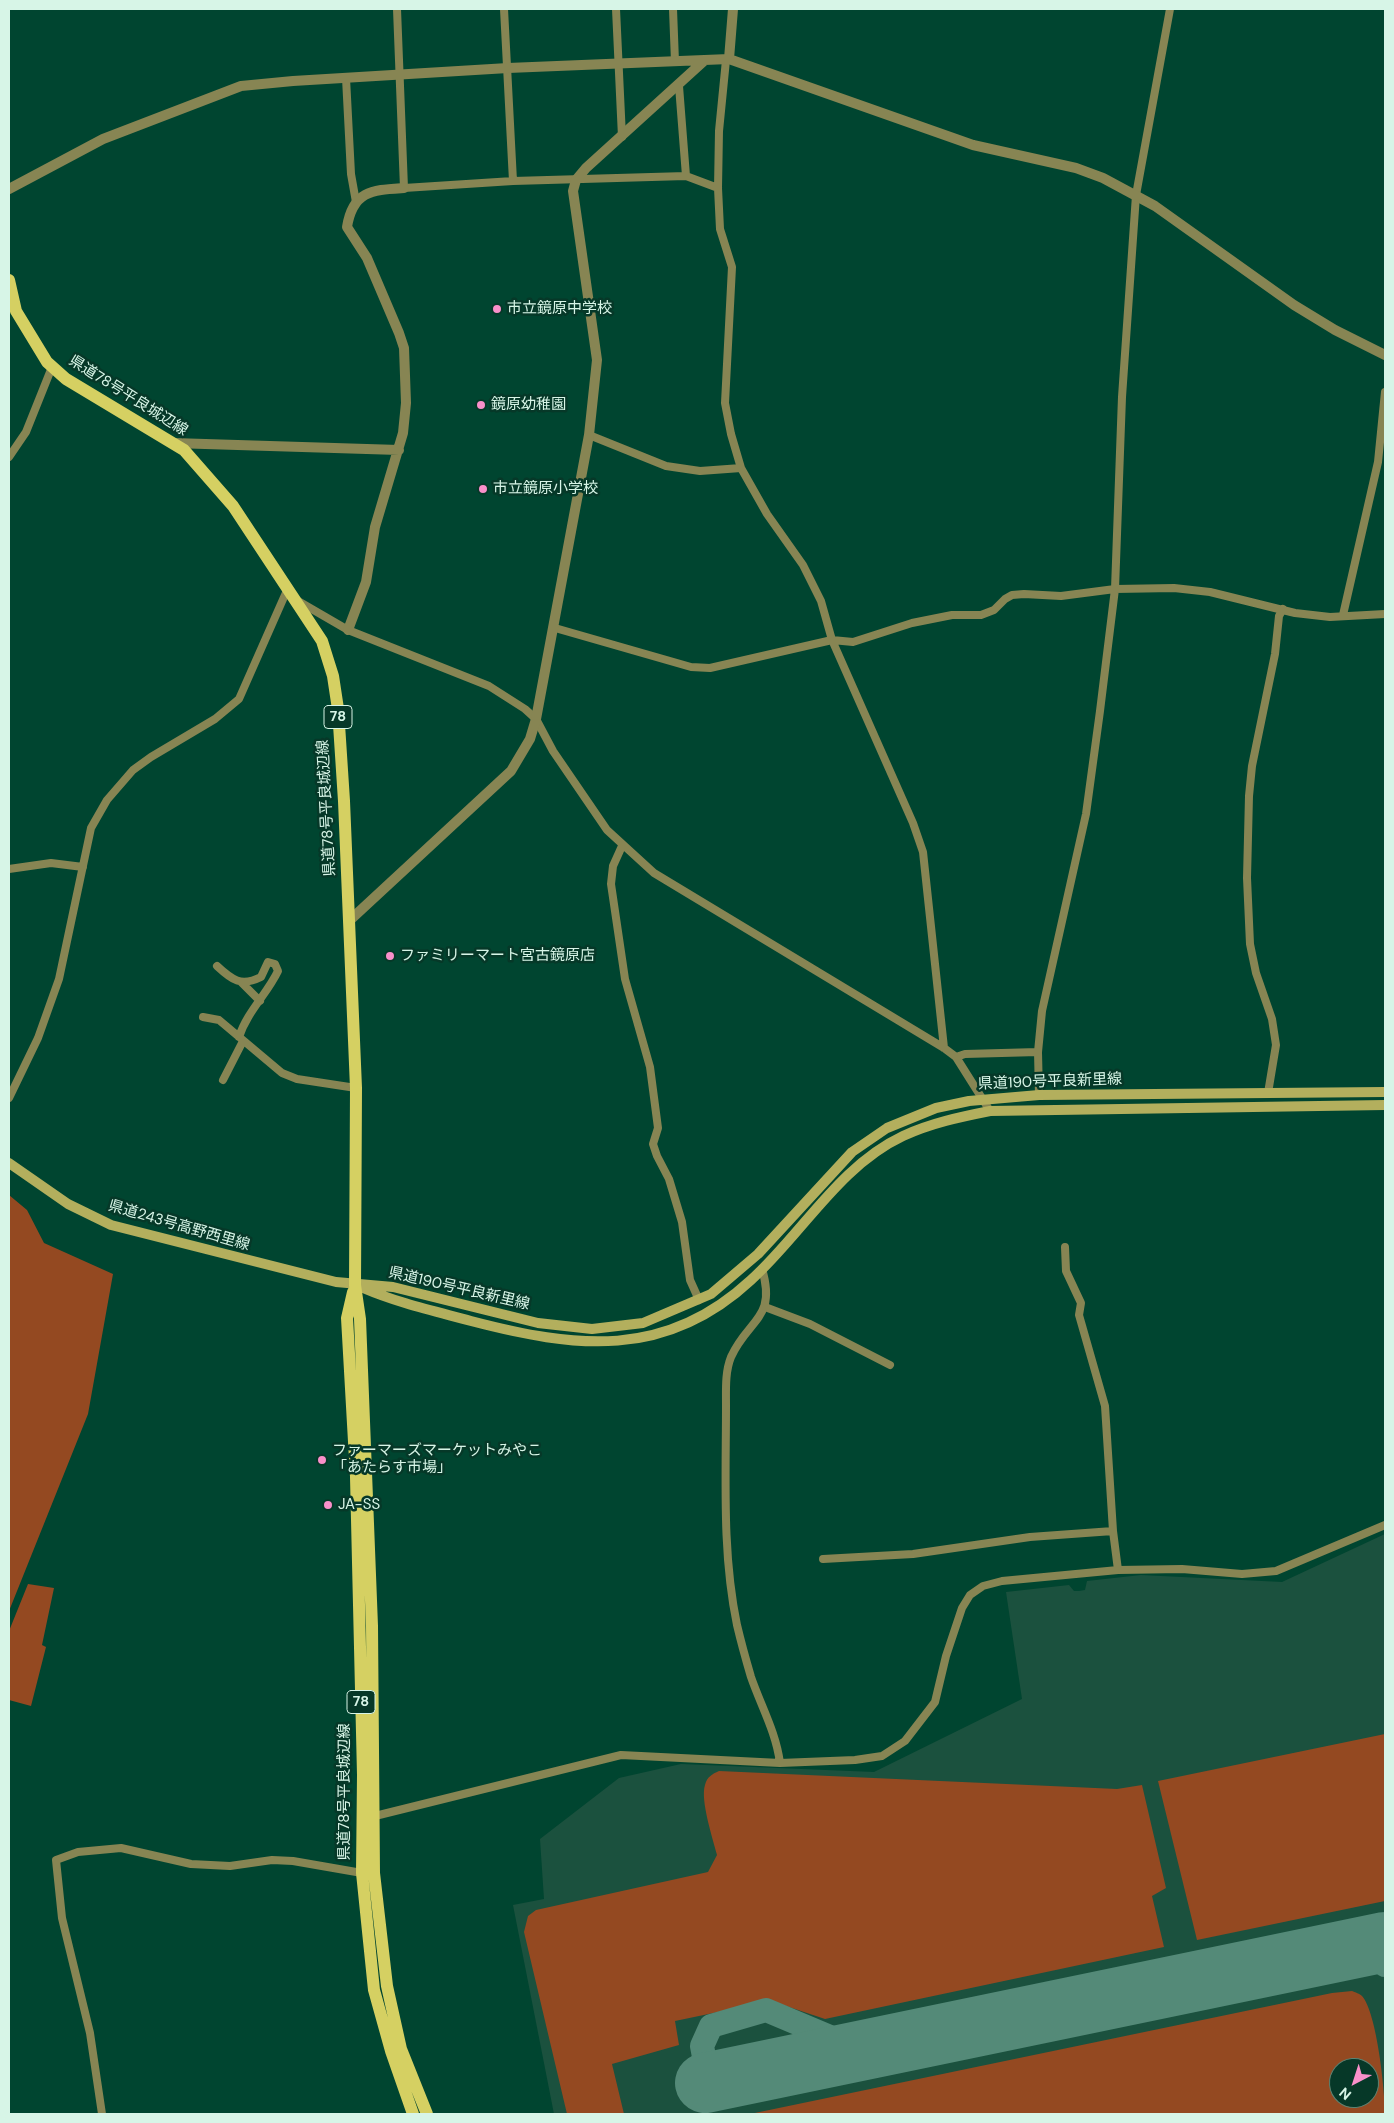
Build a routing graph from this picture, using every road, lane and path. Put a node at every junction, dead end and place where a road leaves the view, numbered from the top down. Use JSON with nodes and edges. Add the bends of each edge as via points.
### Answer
{"nodes":[{"id":1,"x":397,"y":9,"type":"edge"},
{"id":2,"x":504,"y":9,"type":"edge"},
{"id":3,"x":616,"y":9,"type":"edge"},
{"id":4,"x":674,"y":9,"type":"edge"},
{"id":5,"x":733,"y":9,"type":"edge"},
{"id":6,"x":1170,"y":9,"type":"edge"},
{"id":7,"x":727,"y":59,"type":"junction"},
{"id":8,"x":705,"y":60,"type":"junction"},
{"id":9,"x":675,"y":62,"type":"junction"},
{"id":10,"x":618,"y":65,"type":"junction"},
{"id":11,"x":508,"y":68,"type":"junction"},
{"id":12,"x":400,"y":75,"type":"junction"},
{"id":13,"x":346,"y":78,"type":"junction"},
{"id":14,"x":678,"y":86,"type":"junction"},
{"id":15,"x":622,"y":137,"type":"junction"},
{"id":16,"x":686,"y":176,"type":"junction"},
{"id":17,"x":576,"y":180,"type":"junction"},
{"id":18,"x":513,"y":181,"type":"junction"},
{"id":19,"x":404,"y":188,"type":"junction"},
{"id":20,"x":718,"y":188,"type":"junction"},
{"id":21,"x":9,"y":189,"type":"edge"},
{"id":22,"x":1136,"y":194,"type":"junction"},
{"id":23,"x":356,"y":202,"type":"junction"},
{"id":24,"x":9,"y":280,"type":"edge"},
{"id":25,"x":1385,"y":355,"type":"edge"},
{"id":26,"x":52,"y":367,"type":"junction"},
{"id":27,"x":1385,"y":392,"type":"edge"},
{"id":28,"x":589,"y":435,"type":"junction"},
{"id":29,"x":171,"y":443,"type":"junction"},
{"id":30,"x":399,"y":450,"type":"junction"},
{"id":31,"x":9,"y":457,"type":"edge"},
{"id":32,"x":741,"y":468,"type":"junction"},
{"id":33,"x":288,"y":588,"type":"junction"},
{"id":34,"x":1115,"y":589,"type":"junction"},
{"id":35,"x":296,"y":600,"type":"junction"},
{"id":36,"x":1283,"y":609,"type":"junction"},
{"id":37,"x":1385,"y":614,"type":"edge"},
{"id":38,"x":1344,"y":615,"type":"junction"},
{"id":39,"x":554,"y":628,"type":"junction"},
{"id":40,"x":348,"y":630,"type":"junction"},
{"id":41,"x":832,"y":640,"type":"junction"},
{"id":42,"x":536,"y":719,"type":"junction"},
{"id":43,"x":622,"y":846,"type":"junction"},
{"id":44,"x":82,"y":867,"type":"junction"},
{"id":45,"x":9,"y":869,"type":"edge"},
{"id":46,"x":349,"y":921,"type":"junction"},
{"id":47,"x":217,"y":966,"type":"dead end"},
{"id":48,"x":242,"y":983,"type":"junction"},
{"id":49,"x":260,"y":1001,"type":"junction"},
{"id":50,"x":202,"y":1017,"type":"dead end"},
{"id":51,"x":241,"y":1039,"type":"junction"},
{"id":52,"x":944,"y":1048,"type":"junction"},
{"id":53,"x":1038,"y":1052,"type":"junction"},
{"id":54,"x":956,"y":1057,"type":"junction"},
{"id":55,"x":223,"y":1080,"type":"dead end"},
{"id":56,"x":356,"y":1088,"type":"junction"},
{"id":57,"x":1385,"y":1092,"type":"edge"},
{"id":58,"x":1268,"y":1093,"type":"junction"},
{"id":59,"x":1039,"y":1095,"type":"junction"},
{"id":60,"x":9,"y":1098,"type":"edge"},
{"id":61,"x":984,"y":1099,"type":"junction"},
{"id":62,"x":1385,"y":1106,"type":"edge"},
{"id":63,"x":990,"y":1111,"type":"junction"},
{"id":64,"x":9,"y":1163,"type":"edge"},
{"id":65,"x":1065,"y":1248,"type":"dead end"},
{"id":66,"x":762,"y":1269,"type":"junction"},
{"id":67,"x":355,"y":1285,"type":"junction"},
{"id":68,"x":699,"y":1300,"type":"junction"},
{"id":69,"x":765,"y":1307,"type":"junction"},
{"id":70,"x":890,"y":1365,"type":"dead end"},
{"id":71,"x":1385,"y":1525,"type":"edge"},
{"id":72,"x":1113,"y":1531,"type":"junction"},
{"id":73,"x":823,"y":1559,"type":"dead end"},
{"id":74,"x":1118,"y":1570,"type":"junction"},
{"id":75,"x":780,"y":1763,"type":"junction"},
{"id":76,"x":375,"y":1816,"type":"junction"},
{"id":77,"x":362,"y":1873,"type":"junction"},
{"id":78,"x":102,"y":2114,"type":"edge"},
{"id":79,"x":413,"y":2114,"type":"edge"},
{"id":80,"x":427,"y":2114,"type":"edge"}],
"edges":[{"from":1,"to":12,"type":"street"},
{"from":2,"to":11,"type":"street"},
{"from":3,"to":10,"type":"street"},
{"from":4,"to":9,"type":"street"},
{"from":5,"to":7,"type":"street"},
{"from":6,"to":22,"type":"street"},
{"from":7,"to":8,"type":"street"},
{"from":7,"to":20,"type":"street","via":[[719,131]]},
{"from":7,"to":22,"type":"street","via":[[973,145],[1076,168]]},
{"from":8,"to":9,"type":"street"},
{"from":8,"to":14,"type":"street"},
{"from":9,"to":10,"type":"street"},
{"from":10,"to":11,"type":"street"},
{"from":10,"to":15,"type":"street"},
{"from":11,"to":12,"type":"street"},
{"from":11,"to":18,"type":"street"},
{"from":12,"to":13,"type":"street"},
{"from":12,"to":19,"type":"street"},
{"from":13,"to":21,"type":"street","via":[[241,86],[103,139]]},
{"from":13,"to":23,"type":"street","via":[[351,174]]},
{"from":14,"to":15,"type":"street"},
{"from":14,"to":16,"type":"street"},
{"from":15,"to":17,"type":"street"},
{"from":16,"to":17,"type":"street"},
{"from":16,"to":20,"type":"street"},
{"from":17,"to":18,"type":"street"},
{"from":17,"to":28,"type":"street","via":[[573,191],[597,360]]},
{"from":18,"to":19,"type":"street"},
{"from":19,"to":23,"type":"street","via":[[371,191]]},
{"from":20,"to":32,"type":"street","via":[[720,229],[732,267],[725,403]]},
{"from":22,"to":25,"type":"street","via":[[1294,305]]},
{"from":22,"to":34,"type":"street","via":[[1122,397]]},
{"from":23,"to":30,"type":"street","via":[[349,214],[347,227],[367,258],[404,348],[406,403]]},
{"from":24,"to":26,"type":"main road","name":"県道78号平良城辺線","number":"78","via":[[16,311]]},
{"from":26,"to":29,"type":"main road","name":"県道78号平良城辺線","number":"78","via":[[66,379]]},
{"from":26,"to":31,"type":"street","via":[[26,432]]},
{"from":27,"to":38,"type":"street","via":[[1378,462]]},
{"from":28,"to":32,"type":"street","via":[[666,466],[700,471]]},
{"from":28,"to":39,"type":"street"},
{"from":29,"to":30,"type":"street"},
{"from":29,"to":33,"type":"main road","name":"県道78号平良城辺線","number":"78","via":[[184,450],[233,506]]},
{"from":30,"to":40,"type":"street","via":[[375,527],[366,582]]},
{"from":32,"to":41,"type":"street","via":[[767,514],[803,565],[821,601]]},
{"from":33,"to":35,"type":"main road","name":"県道78号平良城辺線","number":"78"},
{"from":33,"to":44,"type":"street","via":[[239,698],[215,719],[133,770],[107,800],[91,828]]},
{"from":34,"to":36,"type":"street","via":[[1192,589]]},
{"from":34,"to":41,"type":"street","via":[[1062,596],[1012,595],[994,610],[981,615],[952,615],[912,623],[853,642]]},
{"from":34,"to":53,"type":"street","via":[[1086,814],[1042,1011]]},
{"from":35,"to":40,"type":"street"},
{"from":35,"to":46,"type":"main road","name":"県道78号平良城辺線","number":"78","via":[[322,641],[338,710]]},
{"from":36,"to":38,"type":"street","via":[[1330,617]]},
{"from":36,"to":58,"type":"street","via":[[1279,616],[1249,796],[1247,878],[1250,944],[1276,1044]]},
{"from":37,"to":38,"type":"street"},
{"from":39,"to":41,"type":"street","via":[[673,662],[710,668]]},
{"from":39,"to":42,"type":"street"},
{"from":40,"to":42,"type":"street","via":[[489,686]]},
{"from":41,"to":52,"type":"street","via":[[923,852]]},
{"from":42,"to":43,"type":"street","via":[[553,751],[607,830]]},
{"from":42,"to":46,"type":"street","via":[[530,739],[511,770]]},
{"from":43,"to":52,"type":"street","via":[[654,873]]},
{"from":43,"to":68,"type":"street","via":[[613,866],[610,884],[625,979],[650,1067],[658,1128],[653,1144],[669,1179],[682,1222],[690,1280]]},
{"from":44,"to":45,"type":"street","via":[[51,863]]},
{"from":44,"to":60,"type":"street","via":[[59,979],[38,1038]]},
{"from":46,"to":56,"type":"main road","name":"県道78号平良城辺線","number":"78"},
{"from":47,"to":48,"type":"street","via":[[234,982]]},
{"from":48,"to":49,"type":"street"},
{"from":48,"to":49,"type":"street","via":[[261,977],[268,962],[275,964],[278,971]]},
{"from":49,"to":51,"type":"street","via":[[244,1021]]},
{"from":50,"to":51,"type":"street","via":[[219,1020]]},
{"from":51,"to":55,"type":"street"},
{"from":51,"to":56,"type":"street","via":[[282,1073],[297,1079]]},
{"from":52,"to":54,"type":"street"},
{"from":53,"to":54,"type":"street"},
{"from":53,"to":59,"type":"street"},
{"from":54,"to":61,"type":"street"},
{"from":56,"to":67,"type":"main road","name":"県道78号平良城辺線","number":"78"},
{"from":57,"to":58,"type":"main road","name":"県道190号平良新里線"},
{"from":58,"to":59,"type":"main road","name":"県道190号平良新里線"},
{"from":59,"to":61,"type":"main road","name":"県道190号平良新里線"},
{"from":61,"to":63,"type":"street"},
{"from":61,"to":68,"type":"main road","name":"県道190号平良新里線","via":[[936,1108],[904,1119],[852,1152],[743,1269]]},
{"from":62,"to":63,"type":"main road","name":"県道190号平良新里線"},
{"from":63,"to":66,"type":"main road","name":"県道190号平良新里線","via":[[936,1123],[902,1136],[877,1152],[838,1184]]},
{"from":64,"to":67,"type":"main road","name":"県道243号高野西里線","via":[[68,1204],[111,1224],[280,1269]]},
{"from":65,"to":72,"type":"street","via":[[1066,1271],[1081,1303],[1079,1314],[1105,1406]]},
{"from":66,"to":67,"type":"main road","name":"県道190号平良新里線","via":[[729,1298],[695,1320],[666,1332],[601,1343],[572,1342],[503,1329],[393,1301]]},
{"from":66,"to":69,"type":"street","via":[[768,1290]]},
{"from":67,"to":68,"type":"main road","name":"県道190号平良新里線","via":[[393,1287],[538,1323],[592,1329],[643,1323]]},
{"from":67,"to":76,"type":"main road","name":"県道78号平良城辺線","number":"78","via":[[360,1318],[372,1626]]},
{"from":67,"to":77,"type":"main road","name":"県道78号平良城辺線","number":"78","via":[[347,1318],[356,1477]]},
{"from":69,"to":70,"type":"street","via":[[810,1324]]},
{"from":69,"to":75,"type":"street","via":[[732,1356],[726,1379],[725,1512],[728,1565],[737,1625],[751,1677],[777,1742]]},
{"from":71,"to":74,"type":"street","via":[[1276,1571],[1242,1574],[1182,1569]]},
{"from":72,"to":73,"type":"street","via":[[1030,1538],[913,1554]]},
{"from":72,"to":74,"type":"street"},
{"from":74,"to":75,"type":"street","via":[[983,1586],[970,1595],[962,1608],[935,1702],[905,1741],[882,1756]]},
{"from":75,"to":76,"type":"street","via":[[622,1755]]},
{"from":76,"to":80,"type":"main road","name":"県道78号平良城辺線","number":"78","via":[[374,1873],[387,1986],[402,2049]]},
{"from":77,"to":78,"type":"street","via":[[293,1861],[272,1860],[230,1866],[190,1864],[121,1848],[78,1852],[56,1860],[62,1918],[90,2033]]},
{"from":77,"to":79,"type":"main road","name":"県道78号平良城辺線","number":"78","via":[[374,1990]]}]}
